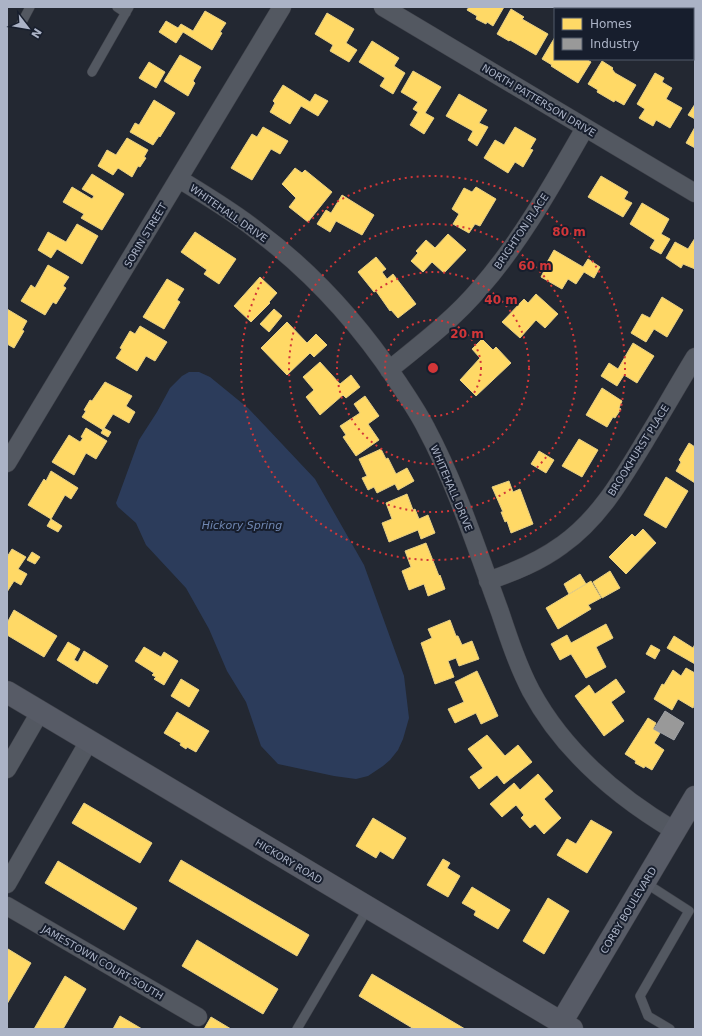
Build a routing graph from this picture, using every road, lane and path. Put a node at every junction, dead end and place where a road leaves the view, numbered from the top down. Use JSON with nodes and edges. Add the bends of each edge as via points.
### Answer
{"nodes":[{"id":1,"x":30,"y":7,"type":"edge"},
{"id":2,"x":117,"y":7,"type":"edge"},
{"id":3,"x":282,"y":7,"type":"edge"},
{"id":4,"x":383,"y":7,"type":"edge"},
{"id":5,"x":128,"y":10,"type":"edge"},
{"id":6,"x":21,"y":24,"type":"dead end"},
{"id":7,"x":92,"y":72,"type":"dead end"},
{"id":8,"x":585,"y":128,"type":"junction"},
{"id":9,"x":179,"y":179,"type":"junction"},
{"id":10,"x":695,"y":193,"type":"edge"},
{"id":11,"x":695,"y":357,"type":"edge"},
{"id":12,"x":389,"y":370,"type":"junction"},
{"id":13,"x":7,"y":463,"type":"edge"},
{"id":14,"x":488,"y":581,"type":"junction"},
{"id":15,"x":7,"y":692,"type":"edge"},
{"id":16,"x":40,"y":712,"type":"junction"},
{"id":17,"x":89,"y":741,"type":"junction"},
{"id":18,"x":7,"y":769,"type":"edge"},
{"id":19,"x":695,"y":797,"type":"edge"},
{"id":20,"x":675,"y":831,"type":"junction"},
{"id":21,"x":644,"y":882,"type":"junction"},
{"id":22,"x":7,"y":884,"type":"edge"},
{"id":23,"x":7,"y":906,"type":"edge"},
{"id":24,"x":368,"y":908,"type":"junction"},
{"id":25,"x":198,"y":1017,"type":"dead end"},
{"id":26,"x":564,"y":1027,"type":"edge"},
{"id":27,"x":297,"y":1029,"type":"edge"},
{"id":28,"x":670,"y":1029,"type":"edge"}],
"edges":[{"from":1,"to":6,"type":"lane"},
{"from":2,"to":5,"type":"lane"},
{"from":3,"to":9,"type":"street","name":"SORIN STREET"},
{"from":4,"to":8,"type":"street","name":"NORTH PATTERSON DRIVE"},
{"from":5,"to":7,"type":"lane"},
{"from":8,"to":10,"type":"street","name":"NORTH PATTERSON DRIVE"},
{"from":8,"to":12,"type":"street","name":"BRIGHTON PLACE","via":[[526,228],[480,289],[450,319]]},
{"from":9,"to":12,"type":"street","name":"WHITEHALL DRIVE","via":[[257,230],[294,261],[351,320]]},
{"from":9,"to":13,"type":"street","name":"SORIN STREET"},
{"from":11,"to":14,"type":"street","name":"BROOKHURST PLACE","via":[[601,509],[564,545],[517,571]]},
{"from":12,"to":14,"type":"street","name":"WHITEHALL DRIVE","via":[[426,427],[456,492]]},
{"from":14,"to":20,"type":"street","name":"WHITEHALL DRIVE","via":[[531,691],[552,724],[575,753],[602,780],[624,798]]},
{"from":15,"to":16,"type":"street","name":"HICKORY ROAD"},
{"from":16,"to":17,"type":"street","name":"HICKORY ROAD"},
{"from":16,"to":18,"type":"street"},
{"from":17,"to":22,"type":"street"},
{"from":17,"to":24,"type":"street","name":"HICKORY ROAD"},
{"from":19,"to":20,"type":"street","name":"CORBY BOULEVARD"},
{"from":20,"to":21,"type":"street","name":"CORBY BOULEVARD"},
{"from":21,"to":26,"type":"street","name":"CORBY BOULEVARD"},
{"from":21,"to":28,"type":"lane","via":[[689,911],[640,996],[648,1016]]},
{"from":23,"to":25,"type":"street","name":"JAMESTOWN COURT SOUTH"},
{"from":24,"to":26,"type":"street","name":"HICKORY ROAD"},
{"from":24,"to":27,"type":"lane"}]}
